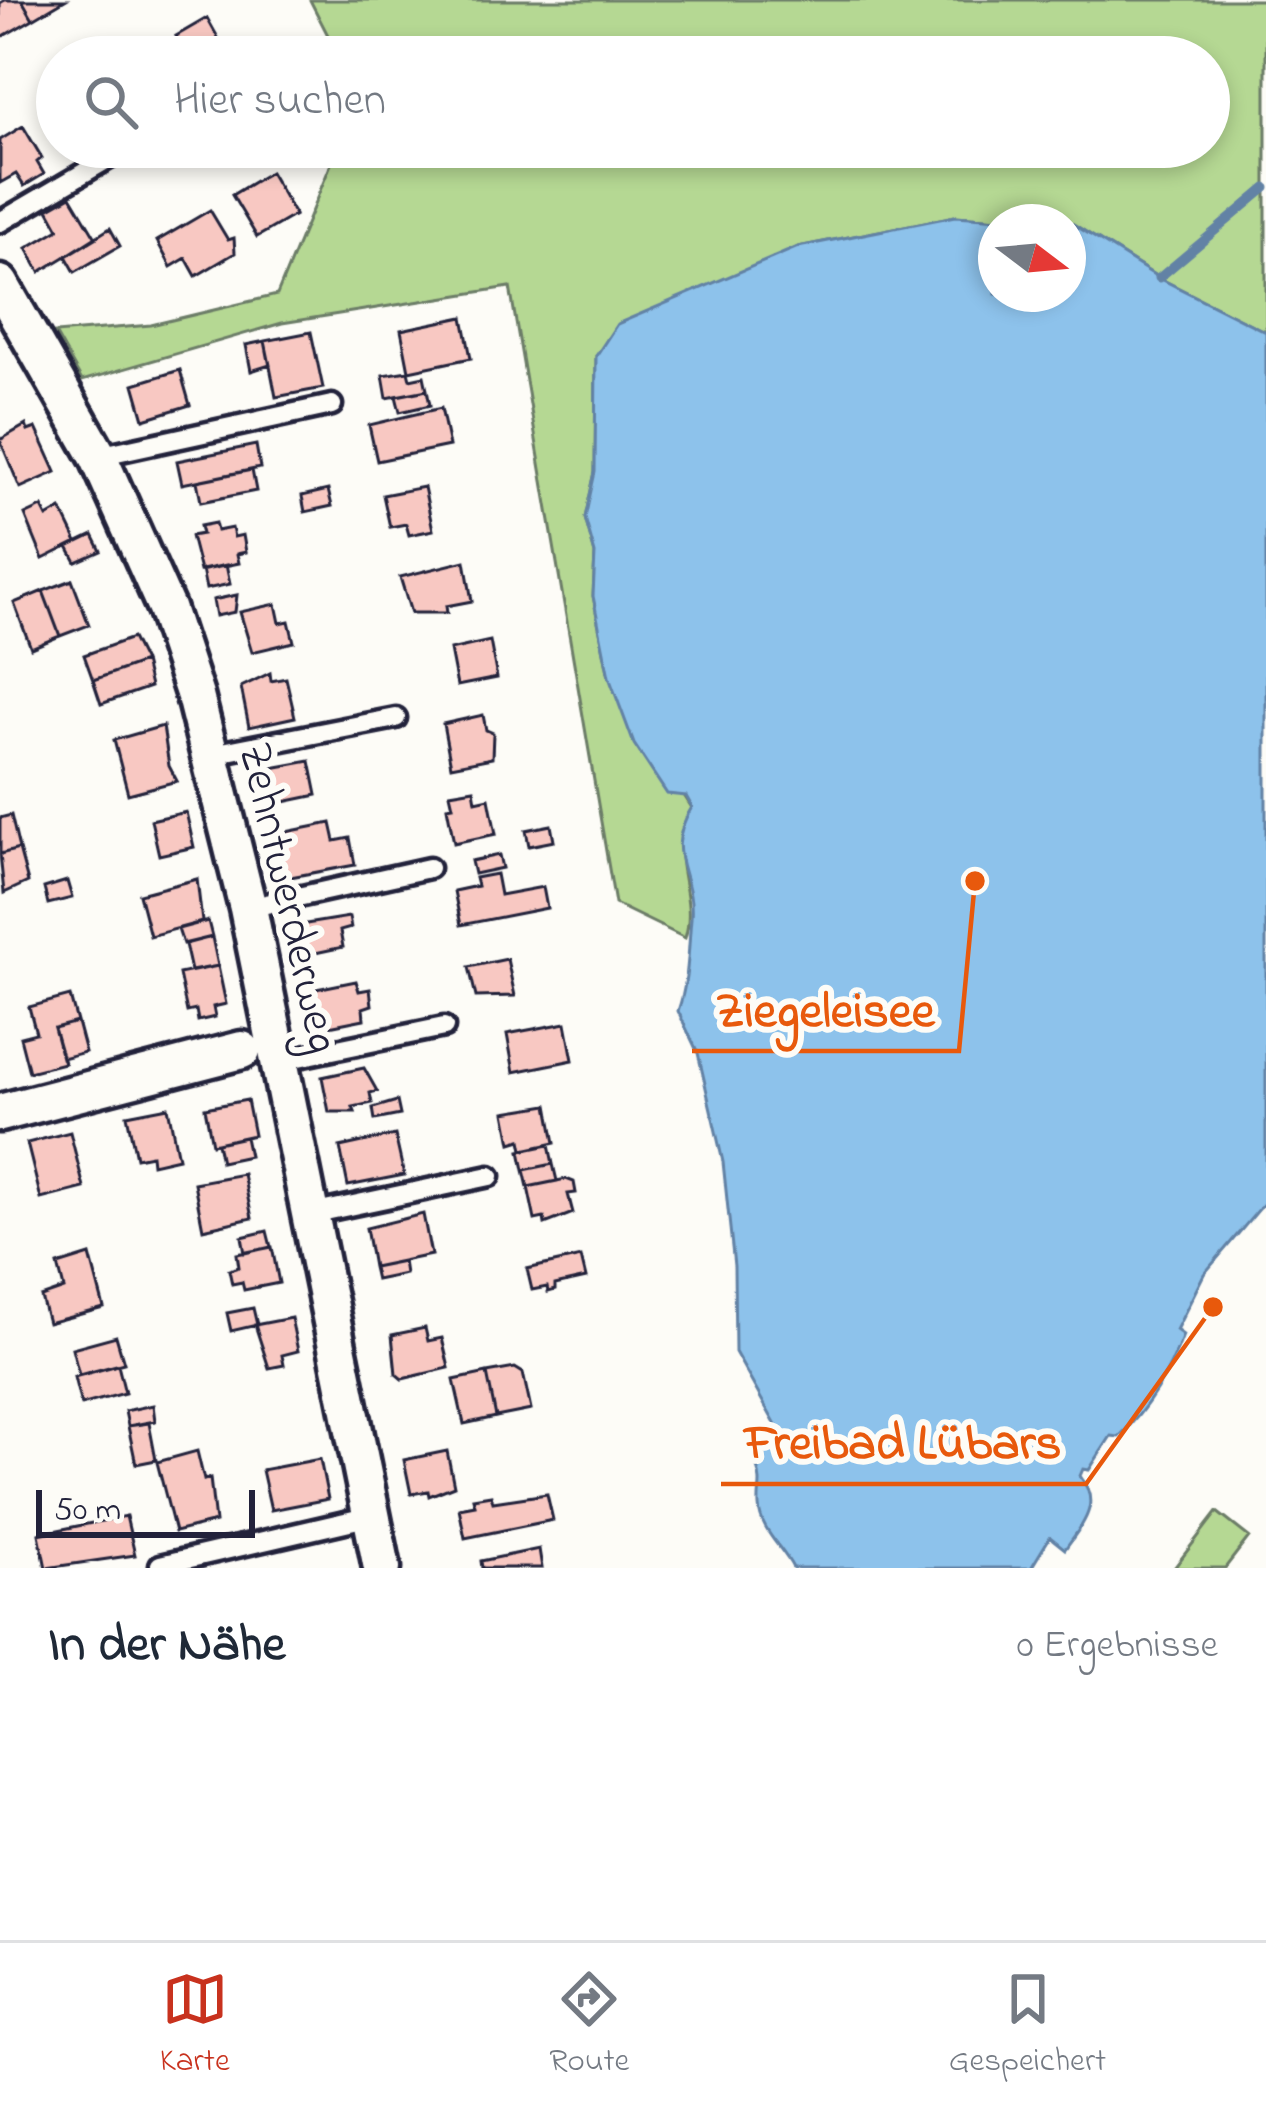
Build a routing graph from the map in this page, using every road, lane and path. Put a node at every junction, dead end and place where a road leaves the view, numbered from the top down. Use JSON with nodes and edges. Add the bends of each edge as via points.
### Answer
{"nodes":[{"id":1,"x":92,"y":168,"type":"edge"},
{"id":2,"x":0,"y":222,"type":"edge"},
{"id":3,"x":0,"y":284,"type":"edge"},
{"id":4,"x":332,"y":405,"type":"dead end"},
{"id":5,"x":98,"y":456,"type":"junction"},
{"id":6,"x":396,"y":718,"type":"dead end"},
{"id":7,"x":212,"y":754,"type":"junction"},
{"id":8,"x":429,"y":868,"type":"dead end"},
{"id":9,"x":248,"y":908,"type":"junction"},
{"id":10,"x":444,"y":1027,"type":"dead end"},
{"id":11,"x":242,"y":1050,"type":"dead end"},
{"id":12,"x":279,"y":1061,"type":"junction"},
{"id":13,"x":0,"y":1113,"type":"edge"},
{"id":14,"x":490,"y":1176,"type":"dead end"},
{"id":15,"x":311,"y":1214,"type":"junction"},
{"id":16,"x":371,"y":1516,"type":"junction"},
{"id":17,"x":160,"y":1565,"type":"dead end"},
{"id":18,"x":382,"y":1568,"type":"edge"}],
"edges":[{"from":1,"to":2,"type":"lane"},
{"from":3,"to":5,"type":"street","name":"Zehntwerderweg"},
{"from":4,"to":5,"type":"lane"},
{"from":5,"to":7,"type":"street","name":"Zehntwerderweg","via":[[166,608]]},
{"from":6,"to":7,"type":"lane"},
{"from":7,"to":9,"type":"street","name":"Zehntwerderweg"},
{"from":8,"to":9,"type":"lane"},
{"from":9,"to":12,"type":"street","name":"Zehntwerderweg"},
{"from":10,"to":12,"type":"lane"},
{"from":11,"to":13,"type":"street"},
{"from":12,"to":15,"type":"street","name":"Zehntwerderweg"},
{"from":14,"to":15,"type":"lane"},
{"from":15,"to":16,"type":"street","name":"Zehntwerderweg"},
{"from":16,"to":17,"type":"lane"},
{"from":16,"to":18,"type":"street","name":"Zehntwerderweg"}]}
